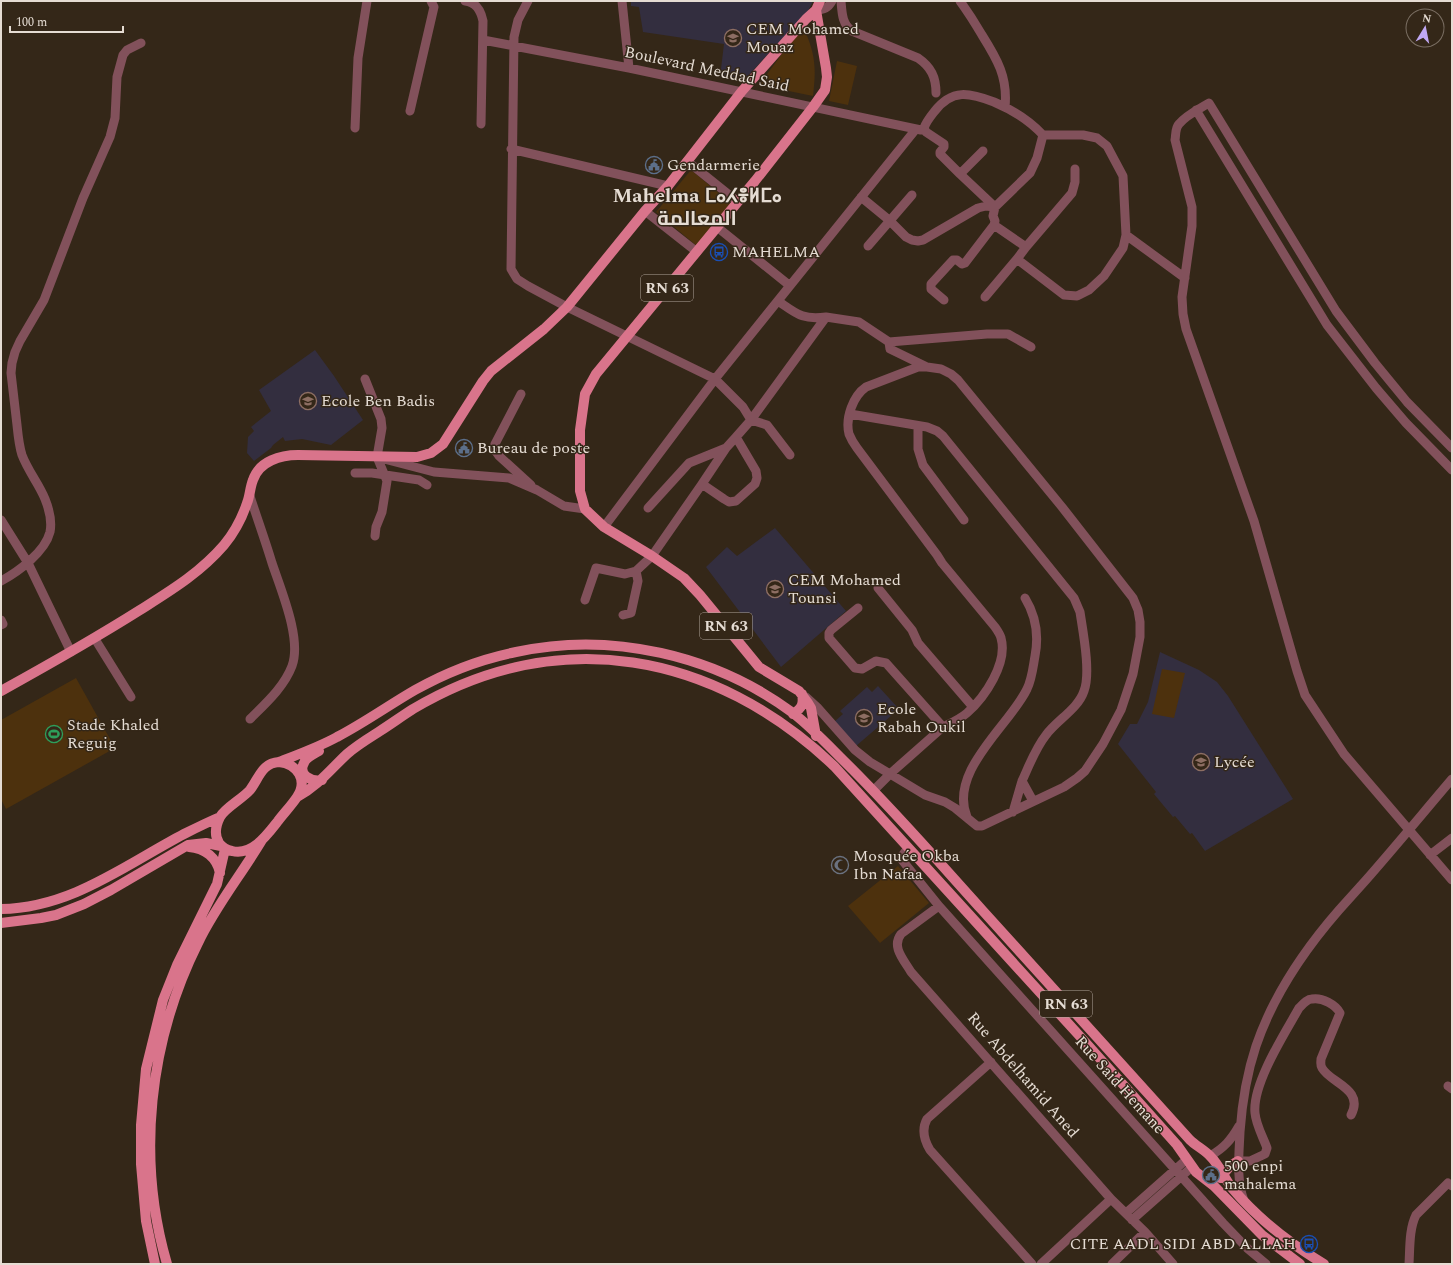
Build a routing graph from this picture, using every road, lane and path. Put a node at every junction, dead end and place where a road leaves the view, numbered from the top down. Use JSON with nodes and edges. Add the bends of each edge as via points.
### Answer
{"nodes":[{"id":1,"x":367,"y":1,"type":"edge"},
{"id":2,"x":465,"y":1,"type":"edge"},
{"id":3,"x":528,"y":1,"type":"edge"},
{"id":4,"x":617,"y":1,"type":"edge"},
{"id":5,"x":622,"y":1,"type":"edge"},
{"id":6,"x":832,"y":1,"type":"edge"},
{"id":7,"x":841,"y":1,"type":"edge"},
{"id":8,"x":960,"y":1,"type":"edge"},
{"id":9,"x":433,"y":2,"type":"edge"},
{"id":10,"x":818,"y":6,"type":"edge"},
{"id":11,"x":624,"y":18,"type":"junction"},
{"id":12,"x":483,"y":40,"type":"junction"},
{"id":13,"x":141,"y":43,"type":"dead end"},
{"id":14,"x":514,"y":45,"type":"junction"},
{"id":15,"x":629,"y":68,"type":"junction"},
{"id":16,"x":742,"y":91,"type":"junction"},
{"id":17,"x":936,"y":93,"type":"dead end"},
{"id":18,"x":813,"y":107,"type":"junction"},
{"id":19,"x":1005,"y":107,"type":"junction"},
{"id":20,"x":1196,"y":110,"type":"junction"},
{"id":21,"x":410,"y":111,"type":"dead end"},
{"id":22,"x":481,"y":124,"type":"dead end"},
{"id":23,"x":355,"y":128,"type":"dead end"},
{"id":24,"x":920,"y":129,"type":"junction"},
{"id":25,"x":1043,"y":135,"type":"junction"},
{"id":26,"x":512,"y":149,"type":"junction"},
{"id":27,"x":983,"y":152,"type":"dead end"},
{"id":28,"x":687,"y":161,"type":"junction"},
{"id":29,"x":1076,"y":169,"type":"dead end"},
{"id":30,"x":960,"y":174,"type":"junction"},
{"id":31,"x":668,"y":186,"type":"junction"},
{"id":32,"x":912,"y":195,"type":"dead end"},
{"id":33,"x":861,"y":197,"type":"junction"},
{"id":34,"x":738,"y":202,"type":"junction"},
{"id":35,"x":995,"y":207,"type":"junction"},
{"id":36,"x":646,"y":211,"type":"junction"},
{"id":37,"x":889,"y":220,"type":"junction"},
{"id":38,"x":994,"y":225,"type":"junction"},
{"id":39,"x":717,"y":227,"type":"junction"},
{"id":40,"x":1126,"y":235,"type":"junction"},
{"id":41,"x":868,"y":246,"type":"dead end"},
{"id":42,"x":1026,"y":247,"type":"junction"},
{"id":43,"x":697,"y":252,"type":"junction"},
{"id":44,"x":1017,"y":259,"type":"junction"},
{"id":45,"x":1185,"y":278,"type":"junction"},
{"id":46,"x":789,"y":285,"type":"junction"},
{"id":47,"x":985,"y":297,"type":"dead end"},
{"id":48,"x":944,"y":300,"type":"dead end"},
{"id":49,"x":778,"y":301,"type":"junction"},
{"id":50,"x":567,"y":307,"type":"junction"},
{"id":51,"x":826,"y":317,"type":"junction"},
{"id":52,"x":627,"y":335,"type":"junction"},
{"id":53,"x":889,"y":342,"type":"junction"},
{"id":54,"x":1031,"y":347,"type":"dead end"},
{"id":55,"x":927,"y":367,"type":"junction"},
{"id":56,"x":365,"y":379,"type":"dead end"},
{"id":57,"x":714,"y":379,"type":"junction"},
{"id":58,"x":521,"y":394,"type":"dead end"},
{"id":59,"x":850,"y":414,"type":"junction"},
{"id":60,"x":751,"y":420,"type":"junction"},
{"id":61,"x":918,"y":426,"type":"junction"},
{"id":62,"x":736,"y":436,"type":"junction"},
{"id":63,"x":726,"y":448,"type":"junction"},
{"id":64,"x":1452,"y":448,"type":"edge"},
{"id":65,"x":790,"y":455,"type":"dead end"},
{"id":66,"x":376,"y":457,"type":"junction"},
{"id":67,"x":1452,"y":470,"type":"edge"},
{"id":68,"x":355,"y":473,"type":"dead end"},
{"id":69,"x":384,"y":475,"type":"junction"},
{"id":70,"x":702,"y":484,"type":"junction"},
{"id":71,"x":427,"y":485,"type":"dead end"},
{"id":72,"x":537,"y":490,"type":"junction"},
{"id":73,"x":250,"y":496,"type":"junction"},
{"id":74,"x":648,"y":508,"type":"dead end"},
{"id":75,"x":585,"y":509,"type":"junction"},
{"id":76,"x":1,"y":520,"type":"edge"},
{"id":77,"x":964,"y":520,"type":"dead end"},
{"id":78,"x":604,"y":527,"type":"junction"},
{"id":79,"x":375,"y":536,"type":"dead end"},
{"id":80,"x":652,"y":556,"type":"junction"},
{"id":81,"x":28,"y":563,"type":"junction"},
{"id":82,"x":636,"y":571,"type":"junction"},
{"id":83,"x":1,"y":581,"type":"edge"},
{"id":84,"x":878,"y":588,"type":"dead end"},
{"id":85,"x":1025,"y":598,"type":"dead end"},
{"id":86,"x":584,"y":600,"type":"dead end"},
{"id":87,"x":858,"y":608,"type":"dead end"},
{"id":88,"x":623,"y":615,"type":"dead end"},
{"id":89,"x":1,"y":620,"type":"edge"},
{"id":90,"x":1,"y":625,"type":"edge"},
{"id":91,"x":95,"y":639,"type":"junction"},
{"id":92,"x":71,"y":652,"type":"junction"},
{"id":93,"x":1,"y":692,"type":"edge"},
{"id":94,"x":802,"y":694,"type":"junction"},
{"id":95,"x":131,"y":698,"type":"dead end"},
{"id":96,"x":973,"y":707,"type":"junction"},
{"id":97,"x":793,"y":714,"type":"junction"},
{"id":98,"x":250,"y":719,"type":"dead end"},
{"id":99,"x":943,"y":727,"type":"junction"},
{"id":100,"x":816,"y":734,"type":"junction"},
{"id":101,"x":334,"y":739,"type":"junction"},
{"id":102,"x":819,"y":752,"type":"junction"},
{"id":103,"x":279,"y":762,"type":"junction"},
{"id":104,"x":891,"y":773,"type":"junction"},
{"id":105,"x":1452,"y":779,"type":"edge"},
{"id":106,"x":322,"y":780,"type":"junction"},
{"id":107,"x":1022,"y":782,"type":"junction"},
{"id":108,"x":874,"y":790,"type":"junction"},
{"id":109,"x":297,"y":798,"type":"junction"},
{"id":110,"x":1033,"y":801,"type":"junction"},
{"id":111,"x":1013,"y":812,"type":"junction"},
{"id":112,"x":220,"y":817,"type":"junction"},
{"id":113,"x":967,"y":817,"type":"junction"},
{"id":114,"x":1409,"y":830,"type":"junction"},
{"id":115,"x":1452,"y":838,"type":"edge"},
{"id":116,"x":262,"y":840,"type":"junction"},
{"id":117,"x":223,"y":847,"type":"junction"},
{"id":118,"x":181,"y":848,"type":"junction"},
{"id":119,"x":908,"y":848,"type":"junction"},
{"id":120,"x":1430,"y":855,"type":"junction"},
{"id":121,"x":220,"y":875,"type":"junction"},
{"id":122,"x":1452,"y":880,"type":"edge"},
{"id":123,"x":938,"y":906,"type":"junction"},
{"id":124,"x":1,"y":909,"type":"edge"},
{"id":125,"x":1,"y":922,"type":"edge"},
{"id":126,"x":203,"y":923,"type":"junction"},
{"id":127,"x":992,"y":1062,"type":"junction"},
{"id":128,"x":1351,"y":1115,"type":"dead end"},
{"id":129,"x":1241,"y":1123,"type":"junction"},
{"id":130,"x":1197,"y":1146,"type":"junction"},
{"id":131,"x":1210,"y":1156,"type":"junction"},
{"id":132,"x":1187,"y":1160,"type":"junction"},
{"id":133,"x":1238,"y":1161,"type":"junction"},
{"id":134,"x":1178,"y":1173,"type":"junction"},
{"id":135,"x":1223,"y":1175,"type":"junction"},
{"id":136,"x":1210,"y":1183,"type":"junction"},
{"id":137,"x":1452,"y":1186,"type":"edge"},
{"id":138,"x":1111,"y":1199,"type":"junction"},
{"id":139,"x":1244,"y":1202,"type":"junction"},
{"id":140,"x":1129,"y":1217,"type":"junction"},
{"id":141,"x":1145,"y":1232,"type":"junction"},
{"id":142,"x":155,"y":1264,"type":"edge"},
{"id":143,"x":167,"y":1264,"type":"edge"},
{"id":144,"x":1032,"y":1264,"type":"edge"},
{"id":145,"x":1041,"y":1264,"type":"edge"},
{"id":146,"x":1112,"y":1264,"type":"edge"},
{"id":147,"x":1173,"y":1264,"type":"edge"},
{"id":148,"x":1266,"y":1264,"type":"edge"},
{"id":149,"x":1300,"y":1264,"type":"edge"},
{"id":150,"x":1324,"y":1264,"type":"edge"},
{"id":151,"x":1409,"y":1264,"type":"edge"}],
"edges":[{"from":1,"to":23,"type":"street","via":[[358,58]]},
{"from":2,"to":12,"type":"street","via":[[478,7],[483,21]]},
{"from":3,"to":14,"type":"street","via":[[518,20]]},
{"from":4,"to":11,"type":"street"},
{"from":5,"to":11,"type":"street"},
{"from":6,"to":10,"type":"street","via":[[823,10]]},
{"from":7,"to":17,"type":"street","via":[[842,16],[848,28],[918,58],[931,70]]},
{"from":8,"to":19,"type":"street","via":[[999,63],[1005,83]]},
{"from":9,"to":21,"type":"street"},
{"from":10,"to":16,"type":"main road"},
{"from":10,"to":18,"type":"main road","number":"RN 63","via":[[827,76],[825,90]]},
{"from":11,"to":15,"type":"street"},
{"from":12,"to":14,"type":"street","name":"Boulevard Meddad Said"},
{"from":12,"to":22,"type":"street"},
{"from":13,"to":81,"type":"street","via":[[122,55],[117,77],[115,118],[110,137],[83,198],[44,300],[20,340],[12,363],[11,374],[20,447],[46,499],[50,523],[46,541]]},
{"from":14,"to":15,"type":"street","name":"Boulevard Meddad Said"},
{"from":14,"to":26,"type":"street"},
{"from":15,"to":16,"type":"street","name":"Boulevard Meddad Said"},
{"from":16,"to":18,"type":"street","name":"Boulevard Meddad Said"},
{"from":16,"to":28,"type":"main road"},
{"from":18,"to":24,"type":"street","name":"Boulevard Meddad Said"},
{"from":18,"to":34,"type":"main road","number":"RN 63"},
{"from":19,"to":24,"type":"street","via":[[975,95],[957,95],[941,103]]},
{"from":19,"to":25,"type":"street","via":[[1029,122]]},
{"from":20,"to":45,"type":"street","via":[[1178,124],[1175,140],[1192,207]]},
{"from":20,"to":64,"type":"street","via":[[1208,103],[1336,311],[1408,402]]},
{"from":20,"to":67,"type":"street","via":[[1327,325],[1406,423]]},
{"from":24,"to":30,"type":"street","via":[[944,144],[940,154]]},
{"from":24,"to":33,"type":"street"},
{"from":25,"to":35,"type":"street","via":[[1030,173]]},
{"from":25,"to":40,"type":"street","via":[[1083,135],[1097,138],[1107,146],[1123,176]]},
{"from":26,"to":31,"type":"street"},
{"from":26,"to":50,"type":"street","via":[[511,269],[517,279]]},
{"from":27,"to":30,"type":"street"},
{"from":28,"to":31,"type":"main road"},
{"from":28,"to":34,"type":"street"},
{"from":29,"to":42,"type":"street","via":[[1072,193]]},
{"from":30,"to":35,"type":"street"},
{"from":31,"to":36,"type":"main road"},
{"from":32,"to":37,"type":"street"},
{"from":33,"to":37,"type":"street"},
{"from":33,"to":46,"type":"street"},
{"from":34,"to":39,"type":"main road","number":"RN 63"},
{"from":35,"to":37,"type":"street","via":[[978,208],[918,241],[906,237]]},
{"from":35,"to":38,"type":"street"},
{"from":36,"to":43,"type":"street"},
{"from":36,"to":50,"type":"main road"},
{"from":37,"to":41,"type":"street"},
{"from":38,"to":42,"type":"street"},
{"from":38,"to":48,"type":"street","via":[[965,263],[953,260],[931,284],[931,290]]},
{"from":39,"to":43,"type":"main road","number":"RN 63"},
{"from":39,"to":46,"type":"street"},
{"from":40,"to":44,"type":"street","via":[[1123,248],[1104,276],[1089,290],[1077,296],[1064,295]]},
{"from":40,"to":45,"type":"street"},
{"from":42,"to":44,"type":"street"},
{"from":43,"to":52,"type":"main road","number":"RN 63"},
{"from":44,"to":47,"type":"street"},
{"from":45,"to":114,"type":"street","via":[[1182,297],[1188,336],[1258,535],[1305,695],[1344,754]]},
{"from":46,"to":49,"type":"street"},
{"from":49,"to":51,"type":"street","via":[[800,316]]},
{"from":49,"to":57,"type":"street"},
{"from":50,"to":52,"type":"street"},
{"from":50,"to":66,"type":"main road","via":[[544,329],[491,371],[448,438],[438,449],[417,457]]},
{"from":51,"to":53,"type":"street","via":[[859,322]]},
{"from":51,"to":60,"type":"street"},
{"from":52,"to":57,"type":"street"},
{"from":52,"to":75,"type":"main road","number":"RN 63","via":[[596,374],[585,394],[580,430],[580,491]]},
{"from":53,"to":54,"type":"street","via":[[1008,334]]},
{"from":53,"to":55,"type":"street","via":[[890,349]]},
{"from":55,"to":59,"type":"street","via":[[909,370],[866,386],[855,398]]},
{"from":55,"to":110,"type":"street","via":[[951,374],[971,394],[1126,588],[1138,610],[1140,637],[1133,674],[1121,710],[1103,744],[1085,771],[1077,778]]},
{"from":56,"to":66,"type":"street","via":[[381,418],[382,428]]},
{"from":57,"to":60,"type":"street","via":[[743,407]]},
{"from":57,"to":78,"type":"street"},
{"from":58,"to":72,"type":"street","via":[[494,449]]},
{"from":59,"to":61,"type":"street"},
{"from":59,"to":96,"type":"street","via":[[848,430],[853,442],[942,564],[995,627],[1001,638],[998,668],[989,688]]},
{"from":60,"to":62,"type":"street"},
{"from":60,"to":65,"type":"street","via":[[767,425]]},
{"from":61,"to":77,"type":"street","via":[[918,449],[923,465]]},
{"from":61,"to":107,"type":"street","via":[[937,431],[943,436],[1074,598],[1080,612],[1087,673],[1084,692],[1041,742]]},
{"from":62,"to":63,"type":"street"},
{"from":62,"to":70,"type":"street","via":[[756,471],[755,484],[736,501],[729,502]]},
{"from":63,"to":70,"type":"street"},
{"from":63,"to":74,"type":"street","via":[[689,463]]},
{"from":66,"to":69,"type":"street"},
{"from":66,"to":72,"type":"street","via":[[434,472],[509,478]]},
{"from":66,"to":73,"type":"main road","via":[[286,455],[268,462],[255,474]]},
{"from":68,"to":69,"type":"street"},
{"from":69,"to":71,"type":"street","via":[[419,480]]},
{"from":69,"to":79,"type":"street","via":[[387,481],[386,490]]},
{"from":70,"to":80,"type":"street"},
{"from":72,"to":75,"type":"street","via":[[564,506]]},
{"from":73,"to":91,"type":"main road","via":[[230,537],[198,572]]},
{"from":73,"to":98,"type":"street","via":[[283,594],[295,649],[292,665],[285,680]]},
{"from":75,"to":78,"type":"main road","number":"RN 63"},
{"from":76,"to":81,"type":"street"},
{"from":78,"to":80,"type":"main road","number":"RN 63"},
{"from":80,"to":82,"type":"street"},
{"from":80,"to":94,"type":"main road","number":"RN 63","via":[[684,578],[759,667]]},
{"from":81,"to":83,"type":"street"},
{"from":81,"to":92,"type":"street"},
{"from":82,"to":86,"type":"street","via":[[626,574],[596,568]]},
{"from":82,"to":88,"type":"street","via":[[638,581],[631,613]]},
{"from":84,"to":96,"type":"street","via":[[912,630],[918,642]]},
{"from":85,"to":113,"type":"street","via":[[1035,616],[1037,632],[1032,675],[1020,701],[984,748],[969,777],[963,798]]},
{"from":87,"to":99,"type":"street","via":[[831,630],[829,638],[855,668],[862,669],[876,661],[886,663]]},
{"from":89,"to":90,"type":"street"},
{"from":91,"to":92,"type":"main road"},
{"from":91,"to":95,"type":"street"},
{"from":92,"to":93,"type":"main road"},
{"from":94,"to":97,"type":"main road","via":[[803,705]]},
{"from":94,"to":100,"type":"main road","via":[[811,708]]},
{"from":94,"to":104,"type":"street","via":[[855,750],[870,762]]},
{"from":96,"to":99,"type":"street","via":[[959,719]]},
{"from":97,"to":100,"type":"main road"},
{"from":97,"to":101,"type":"main road","via":[[732,677],[680,658],[627,647],[572,645],[518,651],[465,666],[416,689]]},
{"from":99,"to":104,"type":"street"},
{"from":100,"to":102,"type":"main road"},
{"from":100,"to":108,"type":"main road","number":"RN 63"},
{"from":101,"to":103,"type":"main road"},
{"from":101,"to":106,"type":"main road","via":[[303,763],[303,771],[307,778],[312,781]]},
{"from":102,"to":106,"type":"main road","via":[[795,732],[721,688],[668,669],[628,662],[587,658],[566,659],[506,670],[439,695],[354,748]]},
{"from":102,"to":119,"type":"main road"},
{"from":103,"to":109,"type":"main road","via":[[289,764],[300,774],[302,788]]},
{"from":103,"to":112,"type":"main road","via":[[265,767],[248,791]]},
{"from":104,"to":108,"type":"street"},
{"from":104,"to":113,"type":"street","via":[[925,795],[950,805]]},
{"from":105,"to":114,"type":"street"},
{"from":106,"to":109,"type":"main road"},
{"from":107,"to":110,"type":"street"},
{"from":107,"to":111,"type":"street"},
{"from":108,"to":130,"type":"main road","number":"RN 63"},
{"from":109,"to":116,"type":"main road"},
{"from":110,"to":111,"type":"street"},
{"from":111,"to":113,"type":"street","via":[[982,826],[977,826]]},
{"from":112,"to":117,"type":"main road","via":[[216,835]]},
{"from":112,"to":124,"type":"main road","via":[[185,833],[82,891],[41,904]]},
{"from":114,"to":120,"type":"street"},
{"from":114,"to":129,"type":"street","via":[[1339,910],[1310,947],[1277,998],[1264,1025],[1248,1073]]},
{"from":115,"to":120,"type":"street"},
{"from":116,"to":117,"type":"main road","via":[[242,851],[234,852]]},
{"from":116,"to":126,"type":"main road"},
{"from":117,"to":118,"type":"main road","via":[[200,843]]},
{"from":117,"to":121,"type":"main road"},
{"from":118,"to":121,"type":"main road","via":[[195,847],[207,852],[216,862]]},
{"from":118,"to":125,"type":"main road","via":[[111,890],[70,910],[41,918]]},
{"from":119,"to":123,"type":"street","name":"Rue Said Hemane","via":[[902,860]]},
{"from":119,"to":132,"type":"main road","via":[[1086,1043]]},
{"from":120,"to":122,"type":"street"},
{"from":121,"to":126,"type":"main road"},
{"from":123,"to":127,"type":"street","name":"Rue Abdelhamid Aned","via":[[901,934],[897,945],[899,953],[911,972]]},
{"from":123,"to":134,"type":"street","name":"Rue Said Hemane"},
{"from":126,"to":142,"type":"main road","via":[[178,965],[163,1000],[143,1088],[142,1183],[146,1221]]},
{"from":126,"to":143,"type":"main road","via":[[171,1008],[159,1057],[153,1101],[151,1169],[157,1217]]},
{"from":127,"to":138,"type":"street","name":"Rue Abdelhamid Aned"},
{"from":127,"to":144,"type":"street","via":[[927,1119],[924,1134],[930,1150]]},
{"from":128,"to":133,"type":"street","via":[[1354,1110],[1352,1095],[1348,1089],[1322,1070],[1320,1065],[1340,1014],[1333,1005],[1320,999],[1312,999],[1299,1008],[1272,1056],[1258,1089],[1255,1114],[1267,1148],[1265,1154],[1250,1161]]},
{"from":129,"to":131,"type":"street","via":[[1230,1141]]},
{"from":129,"to":133,"type":"street"},
{"from":130,"to":131,"type":"main road","number":"RN 63"},
{"from":130,"to":132,"type":"main road","via":[[1190,1147]]},
{"from":131,"to":135,"type":"main road","number":"RN 63"},
{"from":132,"to":134,"type":"street"},
{"from":132,"to":136,"type":"main road","via":[[1200,1176]]},
{"from":133,"to":135,"type":"main road"},
{"from":133,"to":139,"type":"street","via":[[1239,1183]]},
{"from":134,"to":140,"type":"street"},
{"from":134,"to":148,"type":"street","name":"Rue Said Hemane","via":[[1247,1248]]},
{"from":135,"to":136,"type":"main road","via":[[1216,1182]]},
{"from":135,"to":139,"type":"main road","number":"RN 63"},
{"from":136,"to":149,"type":"main road","via":[[1262,1235]]},
{"from":137,"to":151,"type":"street","via":[[1448,1183],[1416,1215],[1413,1221]]},
{"from":138,"to":140,"type":"street","name":"Rue Abdelhamid Aned"},
{"from":138,"to":145,"type":"street"},
{"from":139,"to":150,"type":"main road","number":"RN 63","via":[[1283,1236]]},
{"from":140,"to":141,"type":"street","name":"Rue Abdelhamid Aned"},
{"from":141,"to":146,"type":"street"},
{"from":141,"to":147,"type":"street","name":"Rue Abdelhamid Aned"}]}
